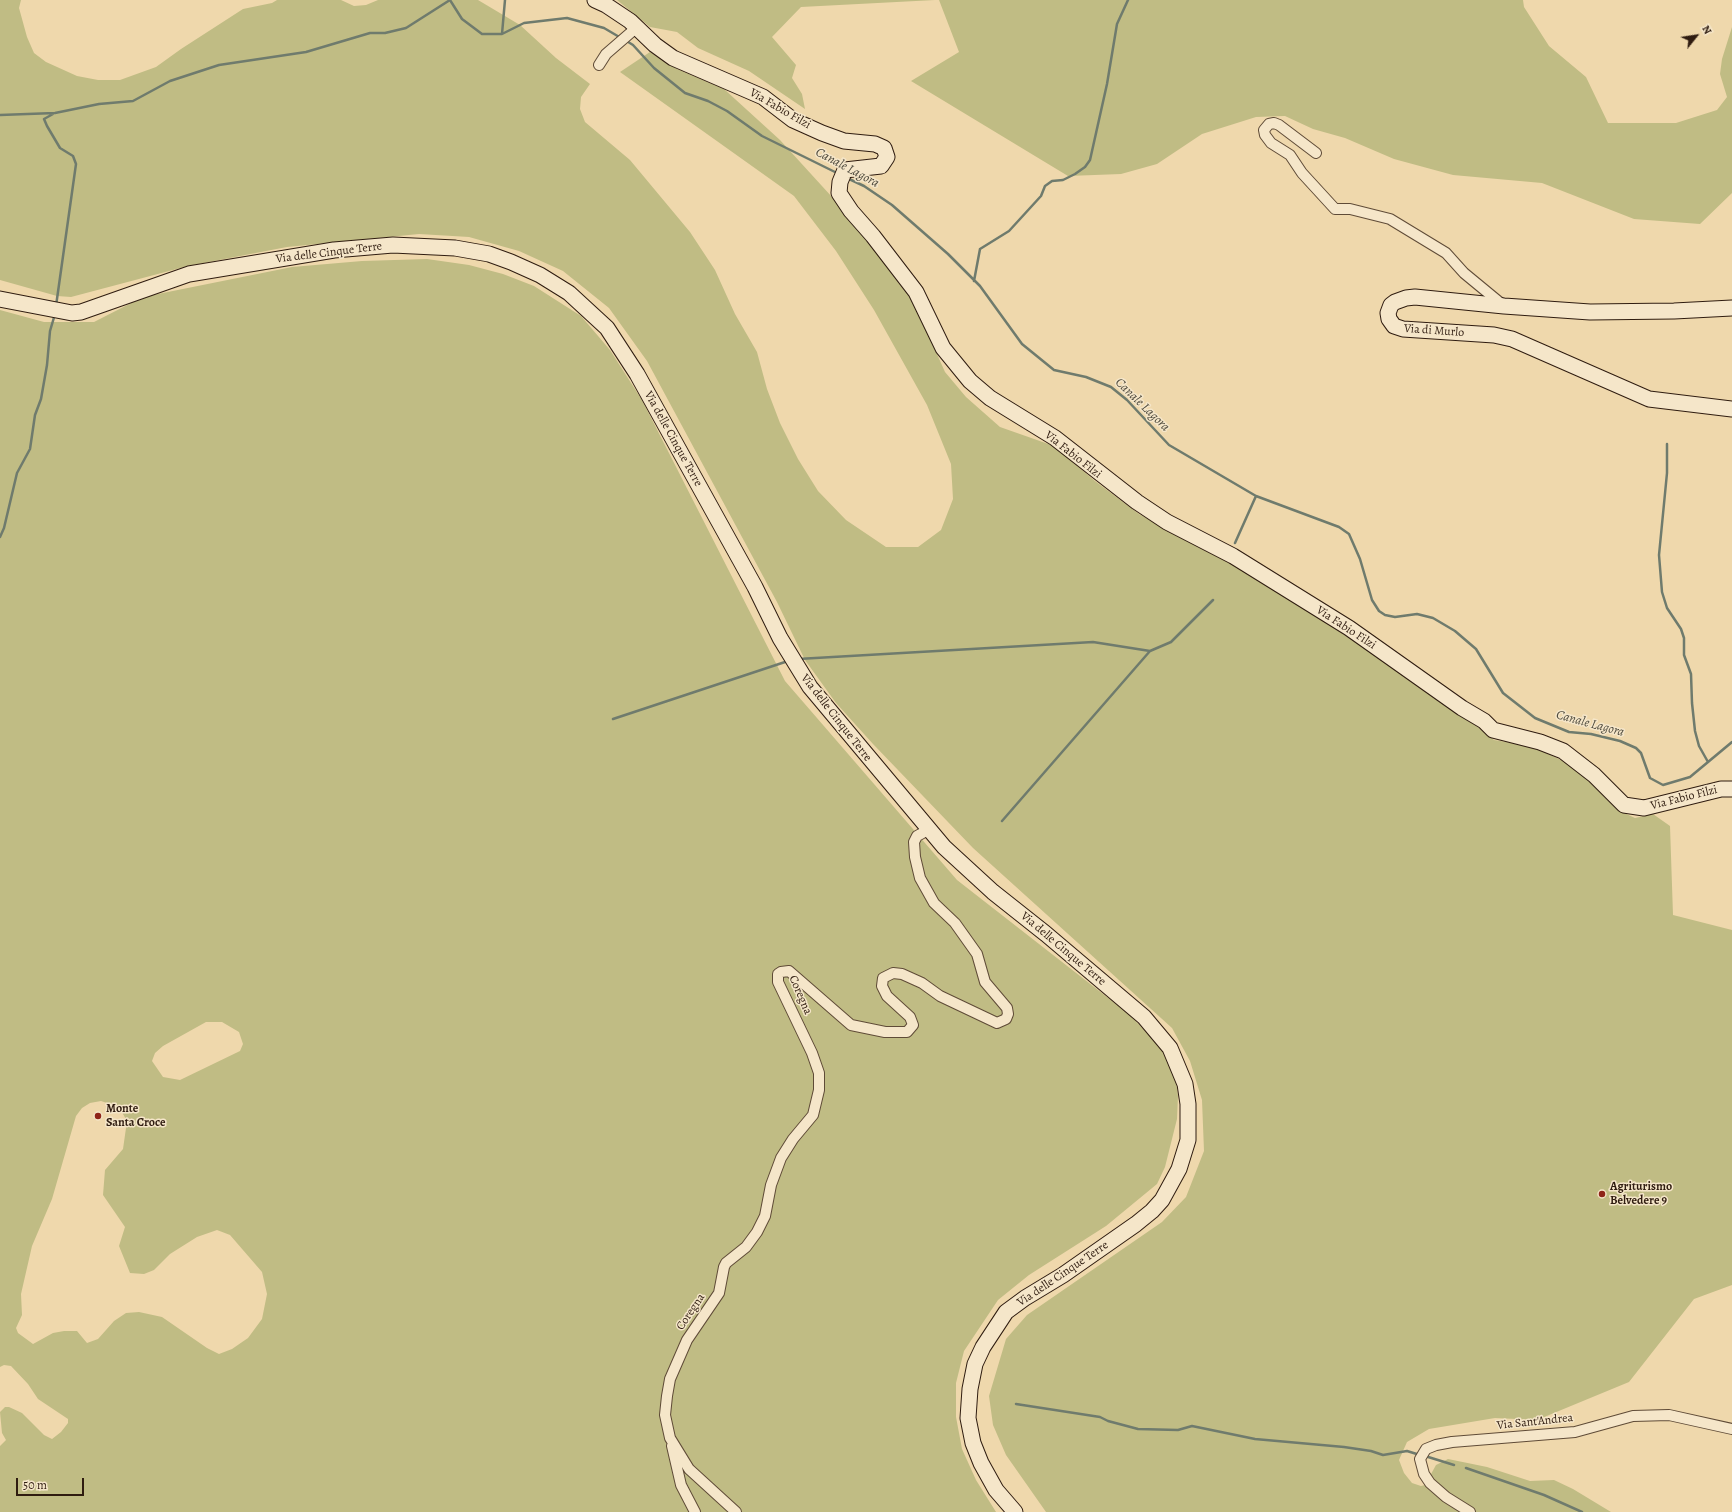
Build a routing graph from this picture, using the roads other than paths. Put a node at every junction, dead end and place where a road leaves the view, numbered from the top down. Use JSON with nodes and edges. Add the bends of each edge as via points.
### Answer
{"nodes":[{"id":1,"x":595,"y":0,"type":"edge"},
{"id":2,"x":632,"y":31,"type":"junction"},
{"id":3,"x":599,"y":65,"type":"dead end"},
{"id":4,"x":1316,"y":153,"type":"dead end"},
{"id":5,"x":0,"y":299,"type":"edge"},
{"id":6,"x":1504,"y":306,"type":"junction"},
{"id":7,"x":1732,"y":308,"type":"edge"},
{"id":8,"x":1732,"y":409,"type":"edge"},
{"id":9,"x":1732,"y":789,"type":"edge"},
{"id":10,"x":928,"y":830,"type":"junction"},
{"id":11,"x":1732,"y":1429,"type":"edge"},
{"id":12,"x":670,"y":1438,"type":"junction"},
{"id":13,"x":695,"y":1512,"type":"edge"},
{"id":14,"x":736,"y":1512,"type":"edge"},
{"id":15,"x":1014,"y":1512,"type":"edge"},
{"id":16,"x":1470,"y":1512,"type":"edge"}],
"edges":[{"from":1,"to":2,"type":"street","name":"Via Fabio Filzi","via":[[606,4]]},
{"from":2,"to":3,"type":"street","via":[[606,54]]},
{"from":2,"to":9,"type":"street","name":"Via Fabio Filzi","via":[[673,58],[763,97],[793,120],[844,141],[880,145],[887,152],[886,160],[881,166],[845,170],[839,193],[850,211],[873,236],[916,292],[943,348],[970,381],[990,398],[1055,438],[1137,502],[1167,522],[1233,556],[1349,628],[1484,721],[1493,730],[1540,742],[1563,751],[1594,775],[1624,806],[1644,808],[1721,789]]},
{"from":4,"to":6,"type":"street","via":[[1279,124],[1269,124],[1264,130],[1271,143],[1290,155],[1302,173],[1335,208],[1390,219],[1446,253],[1464,273]]},
{"from":5,"to":10,"type":"street","name":"Via delle Cinque Terre","via":[[72,313],[81,312],[189,274],[334,250],[393,245],[455,248],[489,254],[540,275],[569,293],[588,309],[622,348],[798,668],[815,693]]},
{"from":6,"to":7,"type":"street","name":"Via di Murlo","via":[[1590,312]]},
{"from":6,"to":8,"type":"street","name":"Via di Murlo","via":[[1410,297],[1395,302],[1388,313],[1394,326],[1403,329],[1494,335],[1512,339],[1649,399]]},
{"from":10,"to":12,"type":"street","name":"Coregna","via":[[917,836],[914,842],[920,878],[934,903],[955,923],[977,954],[985,982],[1007,1008],[1006,1019],[997,1023],[940,996],[922,983],[893,973],[883,978],[882,986],[887,996],[910,1017],[913,1025],[907,1032],[884,1032],[852,1025],[789,971],[780,973],[778,982],[819,1073],[819,1090],[813,1114],[792,1139],[781,1158],[771,1185],[765,1216],[746,1247],[726,1263],[719,1293],[687,1340],[678,1360],[666,1396],[665,1415]]},
{"from":10,"to":15,"type":"street","name":"Via delle Cinque Terre","via":[[993,892],[1144,1017],[1170,1048],[1185,1084],[1188,1104],[1188,1140],[1184,1158],[1162,1200],[1136,1224],[1006,1312],[975,1364],[968,1418],[974,1443],[981,1464],[996,1490]]},
{"from":11,"to":16,"type":"street","name":"Via Sant'Andrea","via":[[1669,1416],[1633,1416],[1575,1432],[1452,1442],[1436,1444],[1426,1449],[1420,1459],[1424,1474],[1446,1497]]},
{"from":12,"to":13,"type":"street","via":[[681,1485]]},
{"from":12,"to":14,"type":"street","name":"Coregna","via":[[689,1469]]}]}
